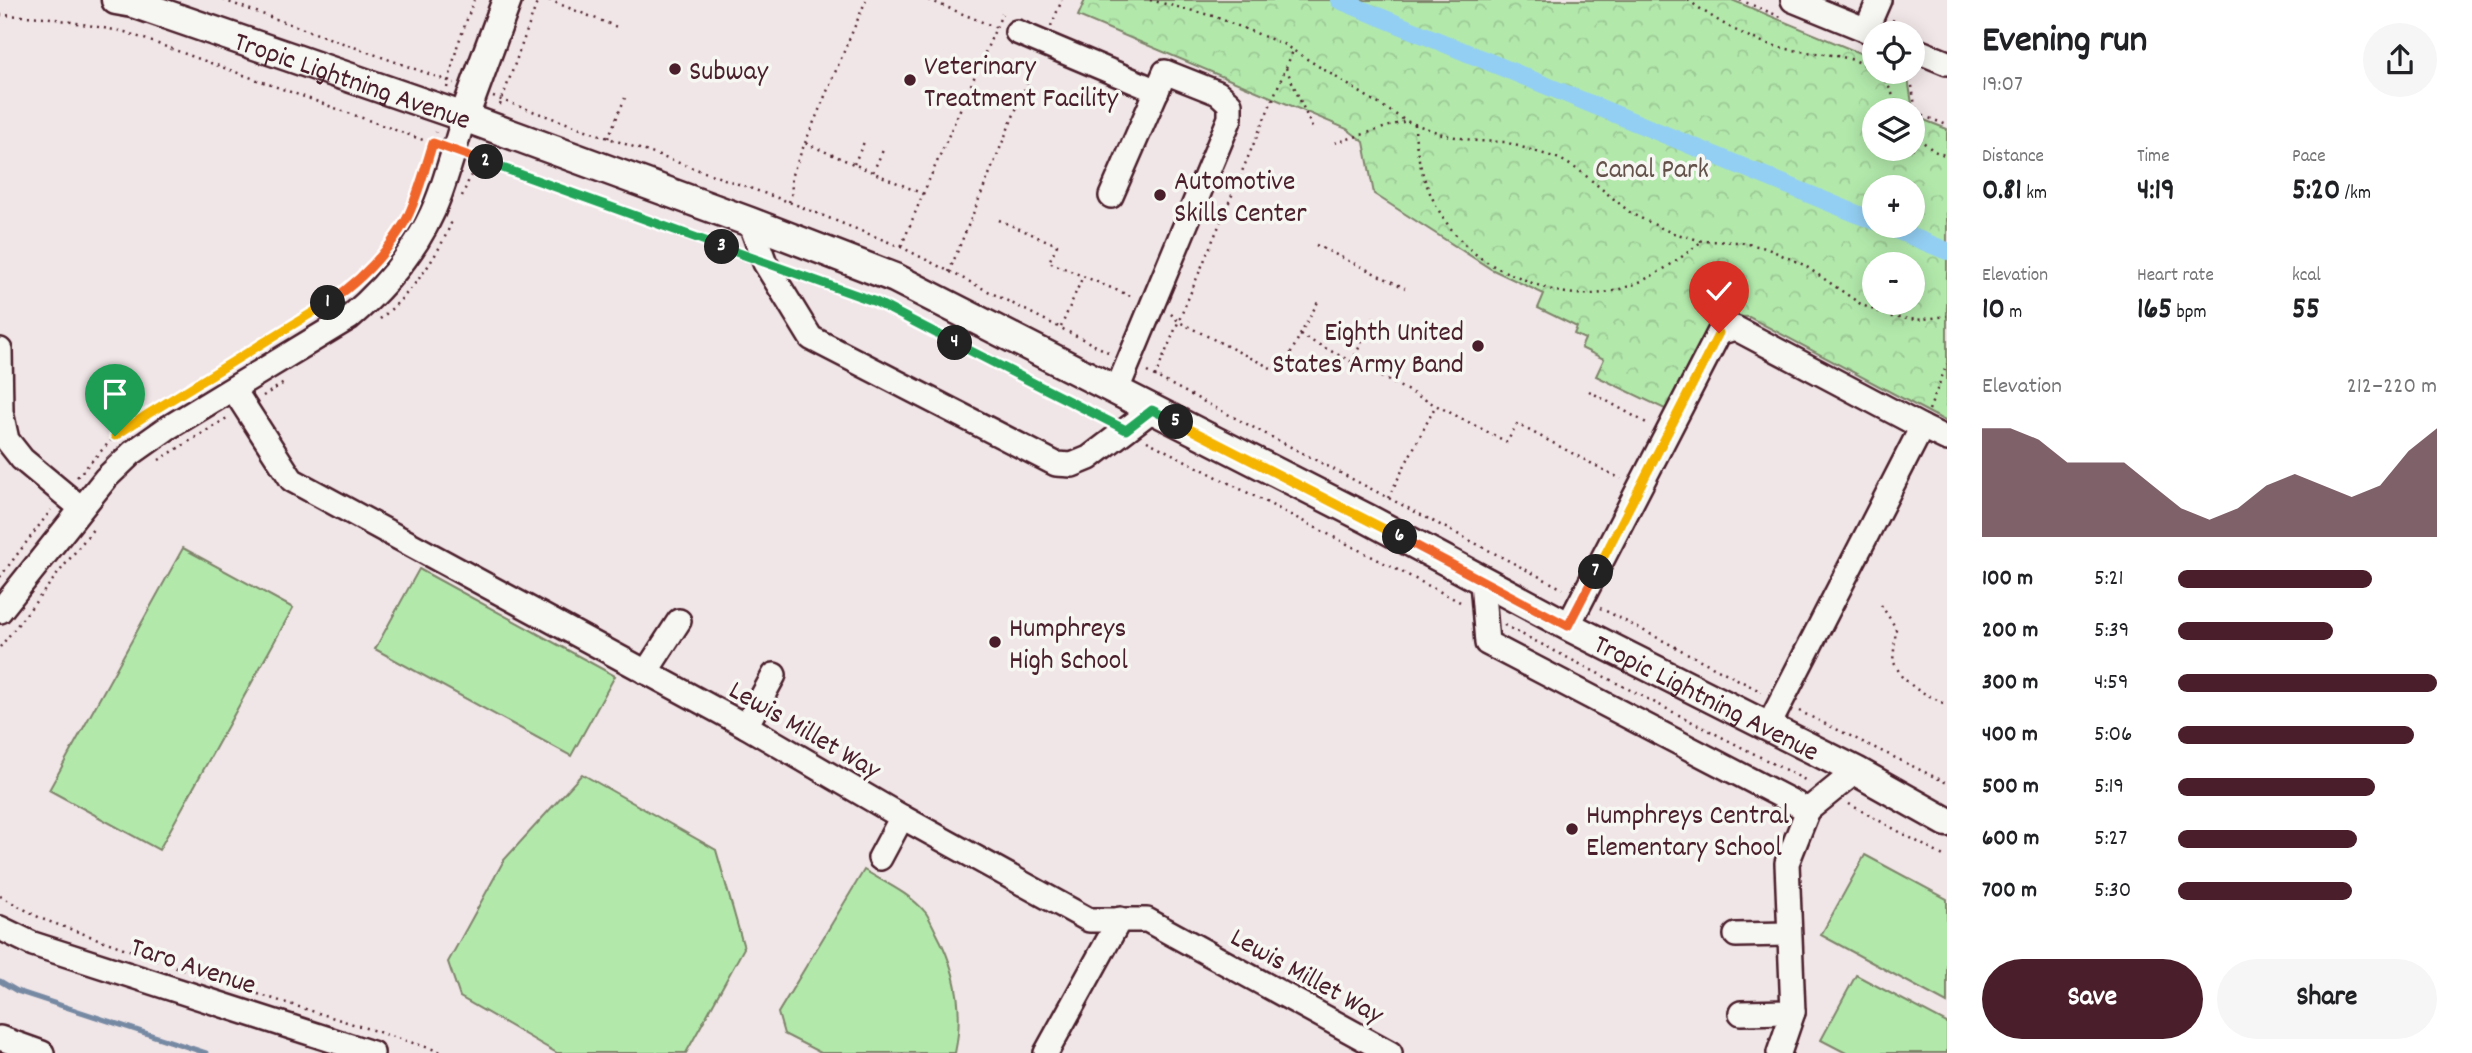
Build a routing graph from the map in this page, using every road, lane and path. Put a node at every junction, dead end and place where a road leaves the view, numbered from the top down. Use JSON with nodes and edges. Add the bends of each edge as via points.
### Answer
{"nodes":[{"id":1,"x":116,"y":0,"type":"edge"},
{"id":2,"x":223,"y":0,"type":"edge"},
{"id":3,"x":474,"y":0,"type":"edge"},
{"id":4,"x":507,"y":0,"type":"edge"},
{"id":5,"x":538,"y":0,"type":"edge"},
{"id":6,"x":549,"y":0,"type":"edge"},
{"id":7,"x":866,"y":0,"type":"edge"},
{"id":8,"x":929,"y":0,"type":"edge"},
{"id":9,"x":1062,"y":0,"type":"edge"},
{"id":10,"x":1150,"y":0,"type":"edge"},
{"id":11,"x":1688,"y":0,"type":"edge"},
{"id":12,"x":1793,"y":0,"type":"edge"},
{"id":13,"x":1002,"y":14,"type":"dead end"},
{"id":14,"x":0,"y":15,"type":"edge"},
{"id":15,"x":1873,"y":19,"type":"edge"},
{"id":16,"x":617,"y":27,"type":"dead end"},
{"id":17,"x":1006,"y":31,"type":"junction"},
{"id":18,"x":1044,"y":43,"type":"junction"},
{"id":19,"x":1925,"y":46,"type":"edge"},
{"id":20,"x":1293,"y":51,"type":"junction"},
{"id":21,"x":1947,"y":63,"type":"edge"},
{"id":22,"x":1286,"y":68,"type":"junction"},
{"id":23,"x":1912,"y":84,"type":"edge"},
{"id":24,"x":462,"y":85,"type":"junction"},
{"id":25,"x":1157,"y":91,"type":"junction"},
{"id":26,"x":625,"y":98,"type":"dead end"},
{"id":27,"x":1893,"y":98,"type":"edge"},
{"id":28,"x":502,"y":100,"type":"junction"},
{"id":29,"x":453,"y":114,"type":"junction"},
{"id":30,"x":1406,"y":121,"type":"junction"},
{"id":31,"x":1415,"y":124,"type":"junction"},
{"id":32,"x":1947,"y":125,"type":"edge"},
{"id":33,"x":1314,"y":132,"type":"dead end"},
{"id":34,"x":608,"y":138,"type":"junction"},
{"id":35,"x":865,"y":140,"type":"dead end"},
{"id":36,"x":805,"y":143,"type":"junction"},
{"id":37,"x":1335,"y":143,"type":"dead end"},
{"id":38,"x":1925,"y":144,"type":"edge"},
{"id":39,"x":443,"y":147,"type":"junction"},
{"id":40,"x":884,"y":148,"type":"dead end"},
{"id":41,"x":1947,"y":156,"type":"edge"},
{"id":42,"x":854,"y":164,"type":"junction"},
{"id":43,"x":873,"y":173,"type":"junction"},
{"id":44,"x":923,"y":194,"type":"junction"},
{"id":45,"x":1111,"y":196,"type":"dead end"},
{"id":46,"x":789,"y":202,"type":"junction"},
{"id":47,"x":406,"y":219,"type":"dead end"},
{"id":48,"x":999,"y":220,"type":"dead end"},
{"id":49,"x":750,"y":222,"type":"junction"},
{"id":50,"x":400,"y":228,"type":"dead end"},
{"id":51,"x":1702,"y":241,"type":"junction"},
{"id":52,"x":1316,"y":244,"type":"dead end"},
{"id":53,"x":901,"y":247,"type":"junction"},
{"id":54,"x":765,"y":263,"type":"junction"},
{"id":55,"x":949,"y":272,"type":"junction"},
{"id":56,"x":1083,"y":276,"type":"junction"},
{"id":57,"x":1405,"y":288,"type":"dead end"},
{"id":58,"x":1319,"y":300,"type":"dead end"},
{"id":59,"x":1152,"y":305,"type":"junction"},
{"id":60,"x":1374,"y":317,"type":"dead end"},
{"id":61,"x":1947,"y":317,"type":"edge"},
{"id":62,"x":1178,"y":323,"type":"junction"},
{"id":63,"x":1060,"y":328,"type":"junction"},
{"id":64,"x":1300,"y":335,"type":"junction"},
{"id":65,"x":0,"y":349,"type":"edge"},
{"id":66,"x":1129,"y":362,"type":"junction"},
{"id":67,"x":1352,"y":362,"type":"junction"},
{"id":68,"x":1947,"y":364,"type":"edge"},
{"id":69,"x":1156,"y":377,"type":"junction"},
{"id":70,"x":234,"y":390,"type":"junction"},
{"id":71,"x":1589,"y":391,"type":"dead end"},
{"id":72,"x":1116,"y":392,"type":"junction"},
{"id":73,"x":1436,"y":405,"type":"junction"},
{"id":74,"x":1152,"y":410,"type":"junction"},
{"id":75,"x":1922,"y":427,"type":"junction"},
{"id":76,"x":1126,"y":430,"type":"junction"},
{"id":77,"x":1667,"y":434,"type":"junction"},
{"id":78,"x":1947,"y":439,"type":"edge"},
{"id":79,"x":1639,"y":489,"type":"junction"},
{"id":80,"x":1388,"y":498,"type":"junction"},
{"id":81,"x":72,"y":501,"type":"junction"},
{"id":82,"x":0,"y":577,"type":"edge"},
{"id":83,"x":1482,"y":581,"type":"junction"},
{"id":84,"x":1582,"y":599,"type":"junction"},
{"id":85,"x":1881,"y":605,"type":"dead end"},
{"id":86,"x":0,"y":611,"type":"edge"},
{"id":87,"x":1485,"y":615,"type":"junction"},
{"id":88,"x":679,"y":621,"type":"dead end"},
{"id":89,"x":1568,"y":626,"type":"junction"},
{"id":90,"x":646,"y":672,"type":"junction"},
{"id":91,"x":774,"y":675,"type":"dead end"},
{"id":92,"x":1781,"y":702,"type":"junction"},
{"id":93,"x":1947,"y":705,"type":"edge"},
{"id":94,"x":746,"y":726,"type":"junction"},
{"id":95,"x":1768,"y":727,"type":"junction"},
{"id":96,"x":1856,"y":771,"type":"junction"},
{"id":97,"x":1947,"y":783,"type":"edge"},
{"id":98,"x":1830,"y":793,"type":"junction"},
{"id":99,"x":1808,"y":810,"type":"junction"},
{"id":100,"x":902,"y":817,"type":"junction"},
{"id":101,"x":1947,"y":822,"type":"edge"},
{"id":102,"x":880,"y":858,"type":"dead end"},
{"id":103,"x":1947,"y":858,"type":"edge"},
{"id":104,"x":0,"y":896,"type":"edge"},
{"id":105,"x":1120,"y":919,"type":"junction"},
{"id":106,"x":0,"y":928,"type":"edge"},
{"id":107,"x":1789,"y":934,"type":"junction"},
{"id":108,"x":1736,"y":936,"type":"dead end"},
{"id":109,"x":205,"y":977,"type":"dead end"},
{"id":110,"x":255,"y":993,"type":"dead end"},
{"id":111,"x":1793,"y":1012,"type":"junction"},
{"id":112,"x":1741,"y":1013,"type":"dead end"},
{"id":113,"x":7,"y":1045,"type":"edge"},
{"id":114,"x":42,"y":1053,"type":"edge"},
{"id":115,"x":372,"y":1053,"type":"edge"},
{"id":116,"x":445,"y":1053,"type":"edge"},
{"id":117,"x":1046,"y":1053,"type":"edge"},
{"id":118,"x":1390,"y":1053,"type":"edge"},
{"id":119,"x":1779,"y":1053,"type":"edge"}],
"edges":[{"from":1,"to":29,"type":"main road","name":"Tropic Lightning Avenue"},
{"from":2,"to":24,"type":"path"},
{"from":3,"to":24,"type":"path","via":[[457,47]]},
{"from":4,"to":24,"type":"main road"},
{"from":5,"to":28,"type":"path"},
{"from":6,"to":16,"type":"path"},
{"from":7,"to":36,"type":"path"},
{"from":8,"to":17,"type":"path"},
{"from":9,"to":18,"type":"path"},
{"from":10,"to":20,"type":"path","via":[[1213,16]]},
{"from":11,"to":27,"type":"path","via":[[1746,36],[1778,47],[1846,56],[1867,65],[1885,82]]},
{"from":12,"to":15,"type":"street"},
{"from":13,"to":17,"type":"path"},
{"from":14,"to":39,"type":"path","via":[[45,17],[125,32]]},
{"from":17,"to":18,"type":"street"},
{"from":17,"to":44,"type":"path"},
{"from":18,"to":25,"type":"street"},
{"from":18,"to":55,"type":"path"},
{"from":19,"to":21,"type":"street"},
{"from":20,"to":22,"type":"path"},
{"from":20,"to":30,"type":"path"},
{"from":22,"to":33,"type":"path"},
{"from":22,"to":62,"type":"path"},
{"from":23,"to":32,"type":"path","via":[[1916,113]]},
{"from":24,"to":28,"type":"path"},
{"from":24,"to":29,"type":"main road"},
{"from":24,"to":29,"type":"path"},
{"from":25,"to":45,"type":"street"},
{"from":25,"to":59,"type":"street","via":[[1165,72],[1218,93],[1230,104],[1230,118]]},
{"from":26,"to":34,"type":"path"},
{"from":28,"to":34,"type":"path"},
{"from":29,"to":39,"type":"street"},
{"from":29,"to":39,"type":"path"},
{"from":29,"to":49,"type":"main road","name":"Tropic Lightning Avenue"},
{"from":30,"to":31,"type":"path"},
{"from":30,"to":37,"type":"path"},
{"from":31,"to":51,"type":"path","via":[[1456,137],[1505,142],[1560,159],[1632,214]]},
{"from":31,"to":51,"type":"path","via":[[1417,152],[1427,184],[1454,231],[1489,264],[1549,291],[1580,294],[1621,288],[1660,272]]},
{"from":34,"to":46,"type":"path"},
{"from":35,"to":42,"type":"path"},
{"from":36,"to":42,"type":"path"},
{"from":36,"to":46,"type":"path","via":[[791,177]]},
{"from":38,"to":41,"type":"path"},
{"from":39,"to":47,"type":"path"},
{"from":39,"to":54,"type":"path"},
{"from":39,"to":70,"type":"street","via":[[440,195],[426,228],[376,295],[349,318]]},
{"from":40,"to":43,"type":"path"},
{"from":42,"to":43,"type":"path"},
{"from":43,"to":44,"type":"path"},
{"from":44,"to":53,"type":"path"},
{"from":46,"to":53,"type":"path"},
{"from":48,"to":56,"type":"path","via":[[1057,245],[1049,262]]},
{"from":49,"to":54,"type":"street"},
{"from":49,"to":72,"type":"main road","name":"Tropic Lightning Avenue","via":[[895,278]]},
{"from":50,"to":81,"type":"path","via":[[382,254],[331,301],[115,436],[90,460]]},
{"from":51,"to":61,"type":"path","via":[[1766,248],[1804,265],[1862,305],[1892,317]]},
{"from":52,"to":57,"type":"path"},
{"from":53,"to":55,"type":"path"},
{"from":54,"to":76,"type":"path","via":[[876,302]]},
{"from":54,"to":76,"type":"street","via":[[811,338],[1056,464],[1072,466],[1089,458]]},
{"from":55,"to":63,"type":"path"},
{"from":56,"to":59,"type":"path"},
{"from":56,"to":63,"type":"path"},
{"from":58,"to":64,"type":"path"},
{"from":59,"to":62,"type":"path"},
{"from":59,"to":66,"type":"street"},
{"from":60,"to":67,"type":"path"},
{"from":62,"to":64,"type":"path","via":[[1281,373]]},
{"from":62,"to":69,"type":"path"},
{"from":63,"to":66,"type":"path"},
{"from":64,"to":67,"type":"path"},
{"from":65,"to":81,"type":"street","via":[[1,412],[7,440],[22,459]]},
{"from":66,"to":69,"type":"path"},
{"from":66,"to":72,"type":"street"},
{"from":67,"to":73,"type":"path"},
{"from":68,"to":75,"type":"path"},
{"from":69,"to":80,"type":"path"},
{"from":70,"to":81,"type":"street","via":[[166,429]]},
{"from":70,"to":90,"type":"street","name":"Lewis Millet Way","via":[[292,480]]},
{"from":71,"to":77,"type":"path"},
{"from":72,"to":74,"type":"main road","name":"Tropic Lightning Avenue"},
{"from":73,"to":79,"type":"path","via":[[1507,442],[1517,424]]},
{"from":73,"to":80,"type":"path"},
{"from":74,"to":76,"type":"street"},
{"from":74,"to":83,"type":"main road","name":"Tropic Lightning Avenue"},
{"from":75,"to":77,"type":"street","via":[[1735,328],[1719,333]]},
{"from":75,"to":78,"type":"street"},
{"from":75,"to":92,"type":"street"},
{"from":76,"to":87,"type":"path"},
{"from":77,"to":79,"type":"street"},
{"from":79,"to":84,"type":"street"},
{"from":80,"to":84,"type":"path"},
{"from":81,"to":82,"type":"path"},
{"from":81,"to":86,"type":"street"},
{"from":83,"to":87,"type":"street"},
{"from":83,"to":89,"type":"main road","name":"Tropic Lightning Avenue"},
{"from":84,"to":89,"type":"street"},
{"from":84,"to":92,"type":"path"},
{"from":85,"to":93,"type":"path","via":[[1896,628],[1893,661],[1902,677]]},
{"from":87,"to":98,"type":"path"},
{"from":87,"to":99,"type":"street","via":[[1487,643]]},
{"from":88,"to":90,"type":"street"},
{"from":89,"to":95,"type":"main road","name":"Tropic Lightning Avenue"},
{"from":90,"to":94,"type":"street","name":"Lewis Millet Way"},
{"from":91,"to":94,"type":"street"},
{"from":92,"to":95,"type":"street"},
{"from":92,"to":97,"type":"path"},
{"from":94,"to":100,"type":"street","name":"Lewis Millet Way"},
{"from":95,"to":96,"type":"main road","name":"Tropic Lightning Avenue"},
{"from":96,"to":98,"type":"street"},
{"from":96,"to":101,"type":"main road","name":"Tropic Lightning Avenue"},
{"from":98,"to":99,"type":"street"},
{"from":98,"to":103,"type":"path"},
{"from":99,"to":107,"type":"street","via":[[1787,863]]},
{"from":100,"to":102,"type":"street"},
{"from":100,"to":105,"type":"street","name":"Lewis Millet Way","via":[[1089,920]]},
{"from":104,"to":109,"type":"path","via":[[43,919]]},
{"from":105,"to":117,"type":"street"},
{"from":105,"to":118,"type":"street","name":"Lewis Millet Way","via":[[1147,920]]},
{"from":106,"to":115,"type":"street","name":"Taro Avenue","via":[[33,944]]},
{"from":107,"to":108,"type":"street"},
{"from":107,"to":111,"type":"street"},
{"from":110,"to":116,"type":"path"},
{"from":111,"to":112,"type":"street"},
{"from":111,"to":119,"type":"street"},
{"from":113,"to":114,"type":"street"}]}
